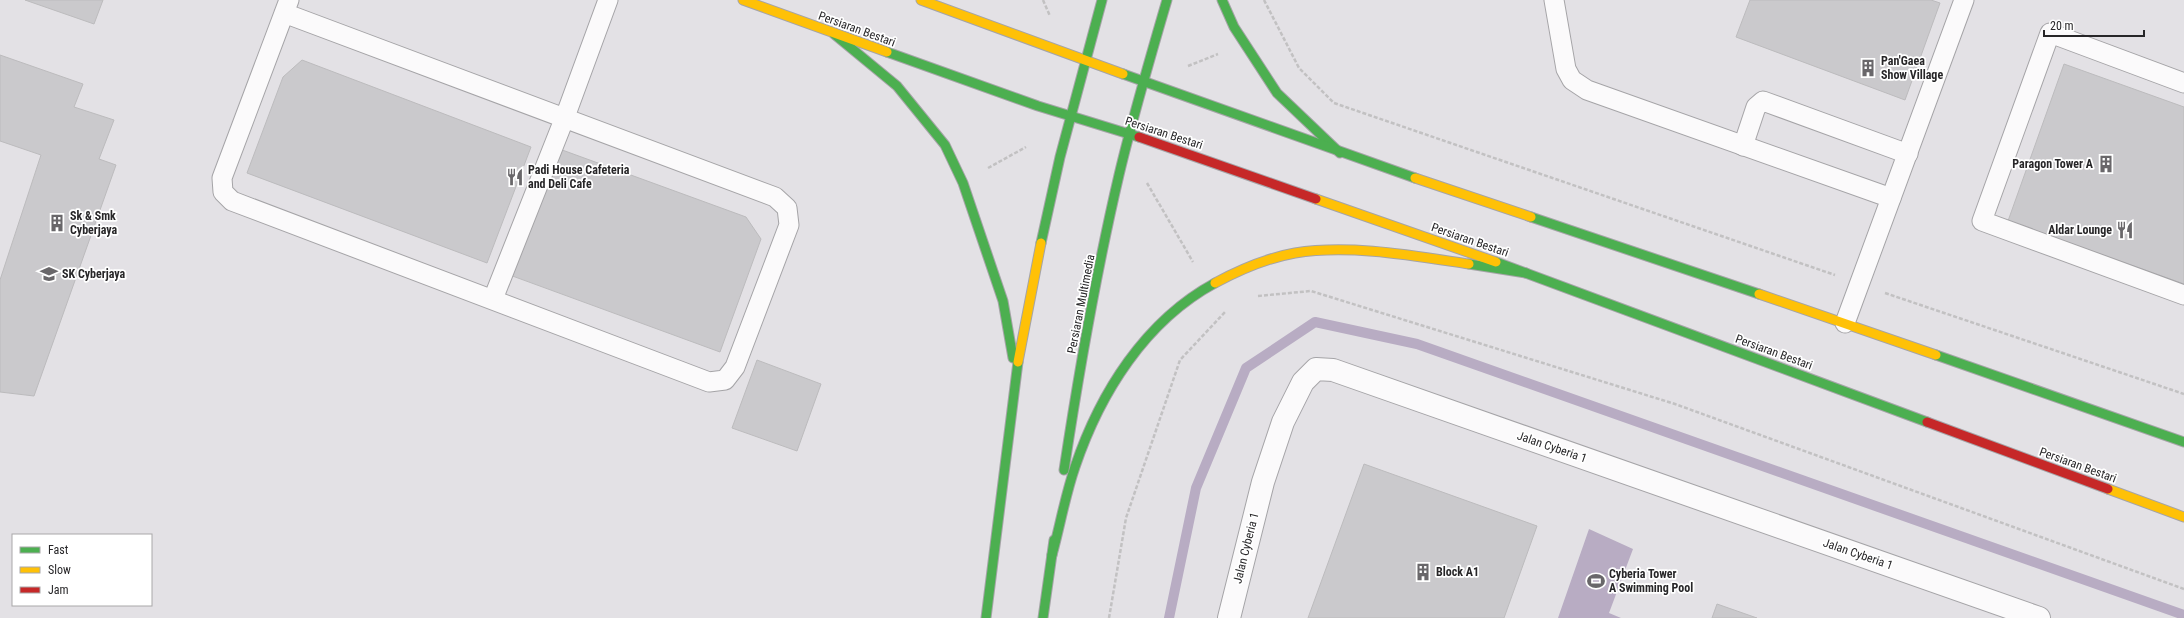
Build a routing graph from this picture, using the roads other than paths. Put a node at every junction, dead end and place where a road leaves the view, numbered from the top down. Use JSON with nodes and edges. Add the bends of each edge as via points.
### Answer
{"nodes":[{"id":1,"x":608,"y":0,"type":"edge"},
{"id":2,"x":743,"y":0,"type":"edge"},
{"id":3,"x":921,"y":0,"type":"edge"},
{"id":4,"x":1102,"y":0,"type":"edge"},
{"id":5,"x":1167,"y":0,"type":"edge"},
{"id":6,"x":1222,"y":0,"type":"edge"},
{"id":7,"x":1554,"y":0,"type":"edge"},
{"id":8,"x":1964,"y":0,"type":"edge"},
{"id":9,"x":286,"y":7,"type":"edge"},
{"id":10,"x":834,"y":34,"type":"junction"},
{"id":11,"x":1085,"y":60,"type":"junction"},
{"id":12,"x":1143,"y":82,"type":"junction"},
{"id":13,"x":2184,"y":83,"type":"edge"},
{"id":14,"x":565,"y":117,"type":"junction"},
{"id":15,"x":1071,"y":117,"type":"junction"},
{"id":16,"x":1129,"y":134,"type":"junction"},
{"id":17,"x":1743,"y":146,"type":"junction"},
{"id":18,"x":1340,"y":153,"type":"junction"},
{"id":19,"x":1908,"y":154,"type":"junction"},
{"id":20,"x":1891,"y":198,"type":"junction"},
{"id":21,"x":1526,"y":273,"type":"junction"},
{"id":22,"x":2184,"y":295,"type":"edge"},
{"id":23,"x":493,"y":299,"type":"junction"},
{"id":24,"x":1845,"y":323,"type":"junction"},
{"id":25,"x":1016,"y":373,"type":"junction"},
{"id":26,"x":2184,"y":442,"type":"edge"},
{"id":27,"x":2184,"y":517,"type":"edge"},
{"id":28,"x":1052,"y":555,"type":"junction"},
{"id":29,"x":986,"y":618,"type":"edge"},
{"id":30,"x":1043,"y":618,"type":"edge"},
{"id":31,"x":1229,"y":618,"type":"edge"},
{"id":32,"x":2039,"y":618,"type":"edge"}],
"edges":[{"from":1,"to":14,"type":"lane"},
{"from":2,"to":10,"type":"main road","name":"Persiaran Bestari"},
{"from":3,"to":11,"type":"main road"},
{"from":4,"to":11,"type":"main road"},
{"from":5,"to":12,"type":"main road","name":"Persiaran Multimedia"},
{"from":6,"to":18,"type":"main road","via":[[1234,27],[1277,93]]},
{"from":7,"to":17,"type":"lane","via":[[1566,69],[1572,80],[1587,90]]},
{"from":8,"to":19,"type":"lane"},
{"from":9,"to":14,"type":"lane"},
{"from":9,"to":23,"type":"lane","via":[[222,178],[223,192],[232,201]]},
{"from":10,"to":15,"type":"main road","name":"Persiaran Bestari"},
{"from":10,"to":25,"type":"main road","via":[[896,86],[945,146],[963,183],[1003,301]]},
{"from":11,"to":12,"type":"main road"},
{"from":11,"to":15,"type":"main road"},
{"from":12,"to":16,"type":"main road","name":"Persiaran Multimedia"},
{"from":12,"to":18,"type":"main road"},
{"from":13,"to":22,"type":"lane","via":[[2050,33],[1982,221]]},
{"from":14,"to":23,"type":"lane"},
{"from":14,"to":23,"type":"lane","via":[[775,197],[787,208],[789,225],[735,368],[725,380],[709,382]]},
{"from":15,"to":16,"type":"main road","name":"Persiaran Bestari"},
{"from":15,"to":25,"type":"main road","via":[[1031,288]]},
{"from":16,"to":21,"type":"main road","name":"Persiaran Bestari"},
{"from":16,"to":28,"type":"main road","name":"Persiaran Multimedia","via":[[1099,270],[1077,390]]},
{"from":17,"to":19,"type":"lane","via":[[1756,107],[1763,101]]},
{"from":17,"to":20,"type":"lane"},
{"from":18,"to":24,"type":"main road"},
{"from":19,"to":20,"type":"lane"},
{"from":20,"to":24,"type":"lane"},
{"from":21,"to":27,"type":"main road","name":"Persiaran Bestari"},
{"from":21,"to":28,"type":"main road","via":[[1392,253],[1305,252],[1254,264],[1207,285],[1163,319],[1125,362],[1096,414],[1075,467]]},
{"from":24,"to":26,"type":"main road"},
{"from":25,"to":29,"type":"main road"},
{"from":28,"to":30,"type":"main road","name":"Persiaran Multimedia"},
{"from":31,"to":32,"type":"street","name":"Jalan Cyberia 1","via":[[1263,482],[1283,422],[1303,382],[1316,369],[1333,370]]}]}
